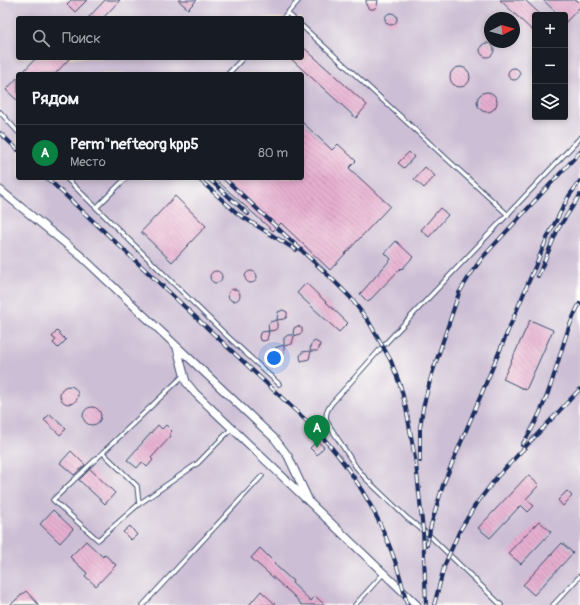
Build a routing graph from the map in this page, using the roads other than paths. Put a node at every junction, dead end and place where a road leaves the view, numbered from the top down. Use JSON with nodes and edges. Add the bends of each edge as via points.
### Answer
{"nodes":[{"id":1,"x":299,"y":0,"type":"edge"},
{"id":2,"x":287,"y":13,"type":"junction"},
{"id":3,"x":285,"y":16,"type":"edge"},
{"id":4,"x":291,"y":16,"type":"edge"},
{"id":5,"x":304,"y":28,"type":"edge"},
{"id":6,"x":241,"y":60,"type":"edge"},
{"id":7,"x":230,"y":72,"type":"edge"},
{"id":8,"x":0,"y":112,"type":"edge"},
{"id":9,"x":16,"y":130,"type":"edge"},
{"id":10,"x":580,"y":138,"type":"edge"},
{"id":11,"x":68,"y":180,"type":"edge"},
{"id":12,"x":124,"y":180,"type":"edge"},
{"id":13,"x":0,"y":190,"type":"edge"},
{"id":14,"x":97,"y":207,"type":"junction"},
{"id":15,"x":508,"y":215,"type":"junction"},
{"id":16,"x":175,"y":344,"type":"junction"},
{"id":17,"x":184,"y":375,"type":"junction"},
{"id":18,"x":279,"y":384,"type":"dead end"},
{"id":19,"x":232,"y":428,"type":"junction"},
{"id":20,"x":103,"y":453,"type":"junction"},
{"id":21,"x":262,"y":476,"type":"dead end"},
{"id":22,"x":310,"y":503,"type":"junction"},
{"id":23,"x":139,"y":504,"type":"junction"},
{"id":24,"x":384,"y":573,"type":"junction"},
{"id":25,"x":580,"y":576,"type":"edge"},
{"id":26,"x":143,"y":605,"type":"edge"},
{"id":27,"x":355,"y":605,"type":"edge"},
{"id":28,"x":417,"y":605,"type":"edge"},
{"id":29,"x":501,"y":605,"type":"edge"},
{"id":30,"x":553,"y":605,"type":"edge"}],
"edges":[{"from":1,"to":2,"type":"lane"},
{"from":2,"to":3,"type":"lane"},
{"from":2,"to":4,"type":"lane"},
{"from":5,"to":15,"type":"lane"},
{"from":6,"to":7,"type":"lane"},
{"from":8,"to":9,"type":"lane"},
{"from":10,"to":15,"type":"lane"},
{"from":11,"to":14,"type":"lane"},
{"from":12,"to":14,"type":"lane"},
{"from":13,"to":16,"type":"street","via":[[82,256]]},
{"from":14,"to":18,"type":"lane"},
{"from":15,"to":29,"type":"lane","via":[[383,346],[332,403],[326,415],[327,422],[365,478],[429,535]]},
{"from":16,"to":17,"type":"street"},
{"from":16,"to":22,"type":"street","via":[[283,449]]},
{"from":17,"to":19,"type":"street","via":[[195,393]]},
{"from":17,"to":20,"type":"lane"},
{"from":19,"to":22,"type":"street"},
{"from":19,"to":23,"type":"lane","via":[[198,463]]},
{"from":20,"to":23,"type":"lane","via":[[137,486]]},
{"from":20,"to":23,"type":"lane","via":[[53,500],[98,540]]},
{"from":21,"to":26,"type":"lane"},
{"from":22,"to":24,"type":"street"},
{"from":24,"to":27,"type":"lane"},
{"from":24,"to":28,"type":"street"},
{"from":25,"to":30,"type":"lane"}]}
